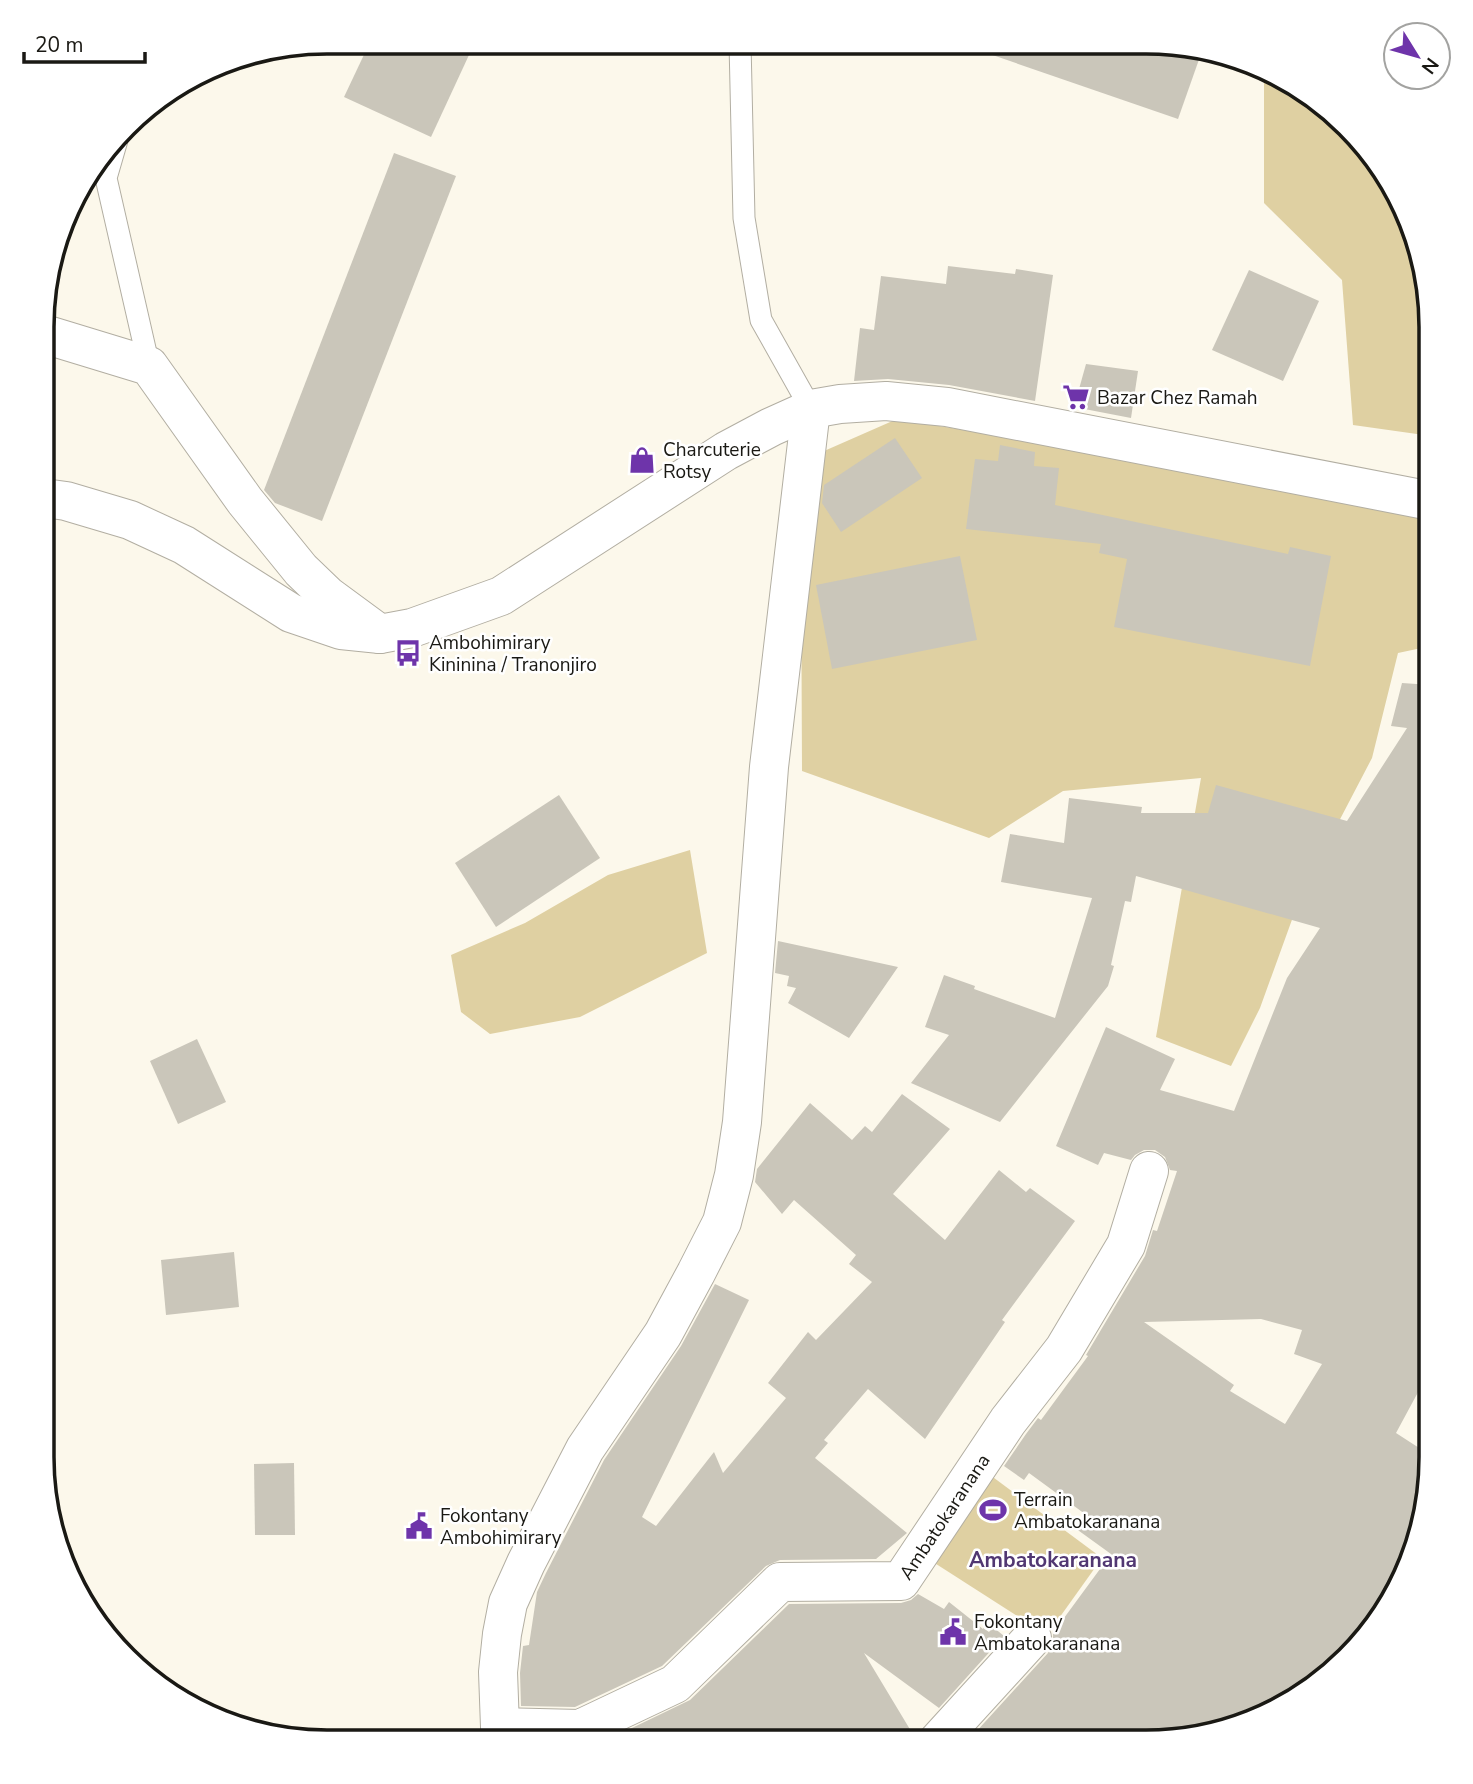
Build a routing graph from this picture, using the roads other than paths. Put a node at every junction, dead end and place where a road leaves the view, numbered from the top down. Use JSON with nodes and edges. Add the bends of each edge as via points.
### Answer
{"nodes":[{"id":1,"x":740,"y":54,"type":"edge"},
{"id":2,"x":111,"y":161,"type":"edge"},
{"id":3,"x":54,"y":337,"type":"edge"},
{"id":4,"x":149,"y":366,"type":"junction"},
{"id":5,"x":811,"y":409,"type":"junction"},
{"id":6,"x":54,"y":499,"type":"edge"},
{"id":7,"x":1419,"y":499,"type":"edge"},
{"id":8,"x":380,"y":634,"type":"junction"},
{"id":9,"x":1149,"y":1171,"type":"dead end"},
{"id":10,"x":1032,"y":1638,"type":"dead end"},
{"id":11,"x":502,"y":1730,"type":"edge"},
{"id":12,"x":564,"y":1730,"type":"edge"},
{"id":13,"x":948,"y":1730,"type":"edge"}],
"edges":[{"from":1,"to":5,"type":"lane","via":[[744,218],[761,320]]},
{"from":2,"to":4,"type":"lane","via":[[106,178]]},
{"from":3,"to":4,"type":"street"},
{"from":4,"to":8,"type":"street","via":[[244,501],[301,570]]},
{"from":5,"to":7,"type":"street","via":[[886,401],[947,407]]},
{"from":5,"to":8,"type":"street","via":[[726,451],[501,596],[412,628]]},
{"from":5,"to":11,"type":"street","via":[[769,767],[734,1175],[722,1222],[696,1273],[663,1334],[585,1449],[508,1603],[498,1672]]},
{"from":6,"to":8,"type":"street","via":[[130,520],[184,545],[291,613],[341,630]]},
{"from":9,"to":12,"type":"street","name":"Ambatokaranana","via":[[1126,1245],[1064,1349],[1008,1421],[901,1581],[780,1582],[675,1684],[580,1729]]},
{"from":10,"to":13,"type":"street"}]}
